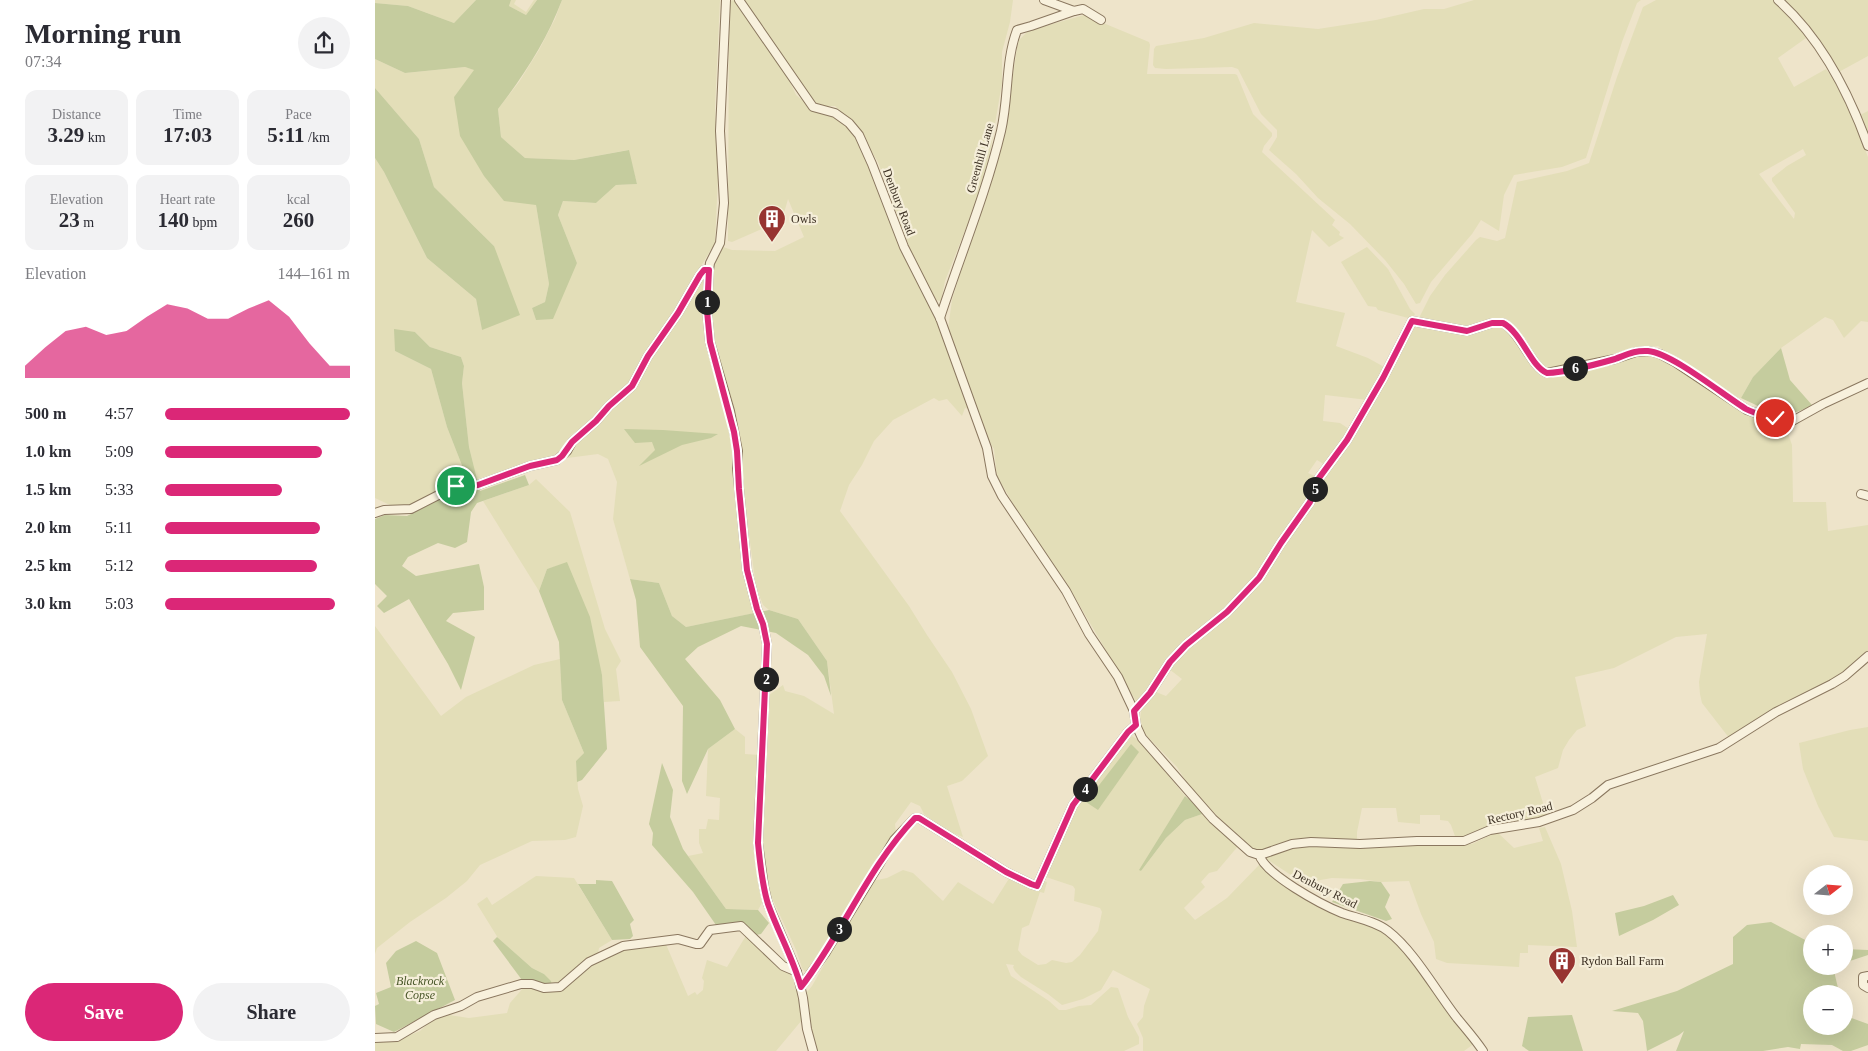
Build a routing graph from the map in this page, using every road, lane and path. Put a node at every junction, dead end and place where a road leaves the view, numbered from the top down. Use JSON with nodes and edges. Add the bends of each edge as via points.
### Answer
{"nodes":[{"id":1,"x":726,"y":0,"type":"edge"},
{"id":2,"x":739,"y":0,"type":"edge"},
{"id":3,"x":1044,"y":0,"type":"edge"},
{"id":4,"x":1778,"y":0,"type":"edge"},
{"id":5,"x":1074,"y":11,"type":"junction"},
{"id":6,"x":1101,"y":20,"type":"dead end"},
{"id":7,"x":1868,"y":146,"type":"edge"},
{"id":8,"x":709,"y":270,"type":"junction"},
{"id":9,"x":940,"y":318,"type":"junction"},
{"id":10,"x":1868,"y":383,"type":"edge"},
{"id":11,"x":375,"y":513,"type":"edge"},
{"id":12,"x":1868,"y":656,"type":"edge"},
{"id":13,"x":1134,"y":711,"type":"junction"},
{"id":14,"x":1136,"y":725,"type":"junction"},
{"id":15,"x":1259,"y":854,"type":"junction"},
{"id":16,"x":797,"y":972,"type":"junction"},
{"id":17,"x":1868,"y":976,"type":"edge"},
{"id":18,"x":801,"y":987,"type":"junction"},
{"id":19,"x":1868,"y":988,"type":"edge"},
{"id":20,"x":375,"y":1038,"type":"edge"},
{"id":21,"x":813,"y":1051,"type":"edge"},
{"id":22,"x":1483,"y":1051,"type":"edge"}],
"edges":[{"from":1,"to":8,"type":"street","via":[[720,131],[724,203],[720,243]]},
{"from":2,"to":9,"type":"street","name":"Denbury Road","via":[[813,107],[835,113],[859,135],[904,246]]},
{"from":3,"to":5,"type":"street"},
{"from":4,"to":7,"type":"street","via":[[1822,53],[1855,109]]},
{"from":5,"to":6,"type":"street","name":"Greenhill Lane","via":[[1083,9]]},
{"from":5,"to":9,"type":"street","name":"Greenhill Lane","via":[[1017,30],[1011,47],[1002,128],[994,159]]},
{"from":8,"to":11,"type":"street","via":[[700,275],[632,386],[557,460],[478,485],[456,486],[411,509]]},
{"from":8,"to":16,"type":"street","via":[[707,311],[710,342],[734,432],[747,570],[767,644],[758,843],[760,862],[768,904]]},
{"from":9,"to":13,"type":"street","name":"Denbury Road","via":[[987,448],[992,476],[1066,591]]},
{"from":10,"to":13,"type":"street","via":[[1787,424],[1747,410],[1660,354],[1636,352],[1547,373],[1503,323],[1467,331],[1412,321],[1356,424],[1319,478],[1310,502],[1259,578],[1227,612],[1170,662]]},
{"from":12,"to":15,"type":"street","name":"Rectory Road","via":[[1845,676],[1776,712],[1719,748],[1608,785],[1573,810],[1539,822],[1490,830],[1464,841],[1311,842]]},
{"from":13,"to":14,"type":"street","name":"Denbury Road"},
{"from":14,"to":15,"type":"street","name":"Denbury Road","via":[[1142,738],[1213,819],[1250,852]]},
{"from":14,"to":18,"type":"street","via":[[1073,805],[1037,886],[1006,872],[915,818],[895,840]]},
{"from":15,"to":22,"type":"street","name":"Denbury Road","via":[[1263,864],[1293,887],[1339,912],[1388,931],[1420,966]]},
{"from":16,"to":18,"type":"street"},
{"from":16,"to":20,"type":"street","via":[[783,966],[741,926],[717,928],[709,930],[700,944],[677,939],[623,946],[589,962],[560,987],[521,984],[501,989],[434,1015],[397,1037]]},
{"from":17,"to":19,"type":"street","via":[[1863,978],[1863,984]]},
{"from":18,"to":21,"type":"street"}]}
